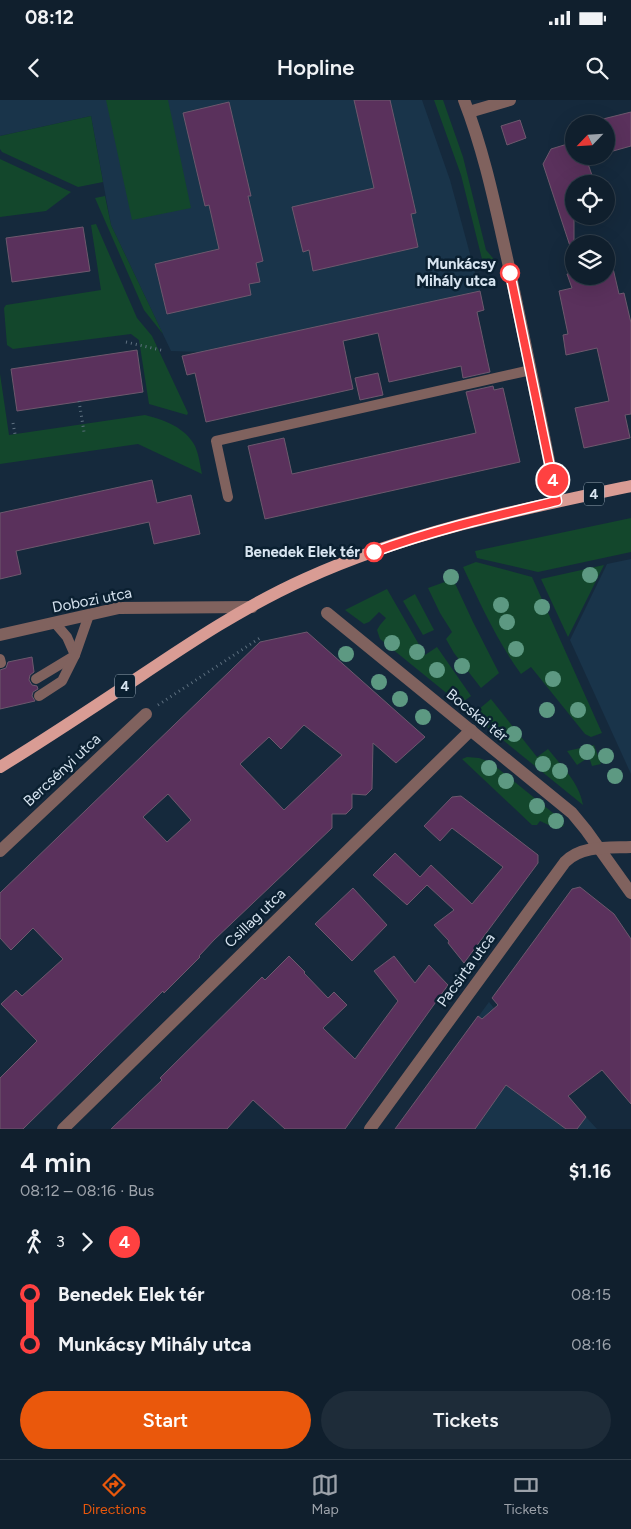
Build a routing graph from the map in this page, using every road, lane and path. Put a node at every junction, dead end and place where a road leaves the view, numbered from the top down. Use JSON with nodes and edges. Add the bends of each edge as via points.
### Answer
{"nodes":[{"id":1,"x":464,"y":100,"type":"edge"},
{"id":2,"x":510,"y":100,"type":"edge"},
{"id":3,"x":469,"y":112,"type":"junction"},
{"id":4,"x":126,"y":342,"type":"dead end"},
{"id":5,"x":165,"y":351,"type":"dead end"},
{"id":6,"x":531,"y":370,"type":"junction"},
{"id":7,"x":79,"y":401,"type":"dead end"},
{"id":8,"x":13,"y":423,"type":"dead end"},
{"id":9,"x":84,"y":432,"type":"dead end"},
{"id":10,"x":15,"y":434,"type":"dead end"},
{"id":11,"x":631,"y":486,"type":"edge"},
{"id":12,"x":228,"y":497,"type":"dead end"},
{"id":13,"x":557,"y":501,"type":"junction"},
{"id":14,"x":252,"y":607,"type":"junction"},
{"id":15,"x":327,"y":613,"type":"dead end"},
{"id":16,"x":89,"y":615,"type":"junction"},
{"id":17,"x":55,"y":623,"type":"junction"},
{"id":18,"x":0,"y":635,"type":"edge"},
{"id":19,"x":260,"y":638,"type":"dead end"},
{"id":20,"x":75,"y":656,"type":"junction"},
{"id":21,"x":36,"y":678,"type":"dead end"},
{"id":22,"x":39,"y":696,"type":"dead end"},
{"id":23,"x":146,"y":714,"type":"joint"},
{"id":24,"x":471,"y":730,"type":"junction"},
{"id":25,"x":0,"y":767,"type":"edge"},
{"id":26,"x":631,"y":847,"type":"edge"},
{"id":27,"x":600,"y":848,"type":"junction"},
{"id":28,"x":0,"y":851,"type":"edge"},
{"id":29,"x":631,"y":893,"type":"edge"},
{"id":30,"x":63,"y":1129,"type":"edge"},
{"id":31,"x":370,"y":1129,"type":"edge"}],
"edges":[{"from":1,"to":3,"type":"street"},
{"from":2,"to":3,"type":"street"},
{"from":3,"to":6,"type":"street","via":[[496,210]]},
{"from":4,"to":5,"type":"path"},
{"from":6,"to":12,"type":"lane","via":[[216,441]]},
{"from":6,"to":13,"type":"street"},
{"from":7,"to":9,"type":"path"},
{"from":8,"to":10,"type":"path"},
{"from":11,"to":13,"type":"main road","number":"4"},
{"from":13,"to":14,"type":"main road","number":"4","via":[[402,542],[305,579]]},
{"from":14,"to":16,"type":"street","name":"Dobozi utca","via":[[136,607]]},
{"from":14,"to":25,"type":"main road","number":"4","via":[[207,631]]},
{"from":15,"to":24,"type":"street","name":"Bocskai tér"},
{"from":16,"to":17,"type":"street","name":"Dobozi utca"},
{"from":16,"to":20,"type":"lane"},
{"from":17,"to":18,"type":"street","name":"Dobozi utca"},
{"from":17,"to":20,"type":"lane","via":[[67,637]]},
{"from":19,"to":23,"type":"path"},
{"from":20,"to":21,"type":"lane"},
{"from":20,"to":22,"type":"lane","via":[[62,681]]},
{"from":23,"to":28,"type":"street","name":"Bercsényi utca"},
{"from":24,"to":27,"type":"street","name":"Bocskai tér","via":[[572,813]]},
{"from":24,"to":30,"type":"street","name":"Csillag utca"},
{"from":26,"to":27,"type":"street","name":"Pacsirta utca"},
{"from":27,"to":29,"type":"street","name":"Bocskai tér"},
{"from":27,"to":31,"type":"street","name":"Pacsirta utca","via":[[575,854],[566,862]]}]}
